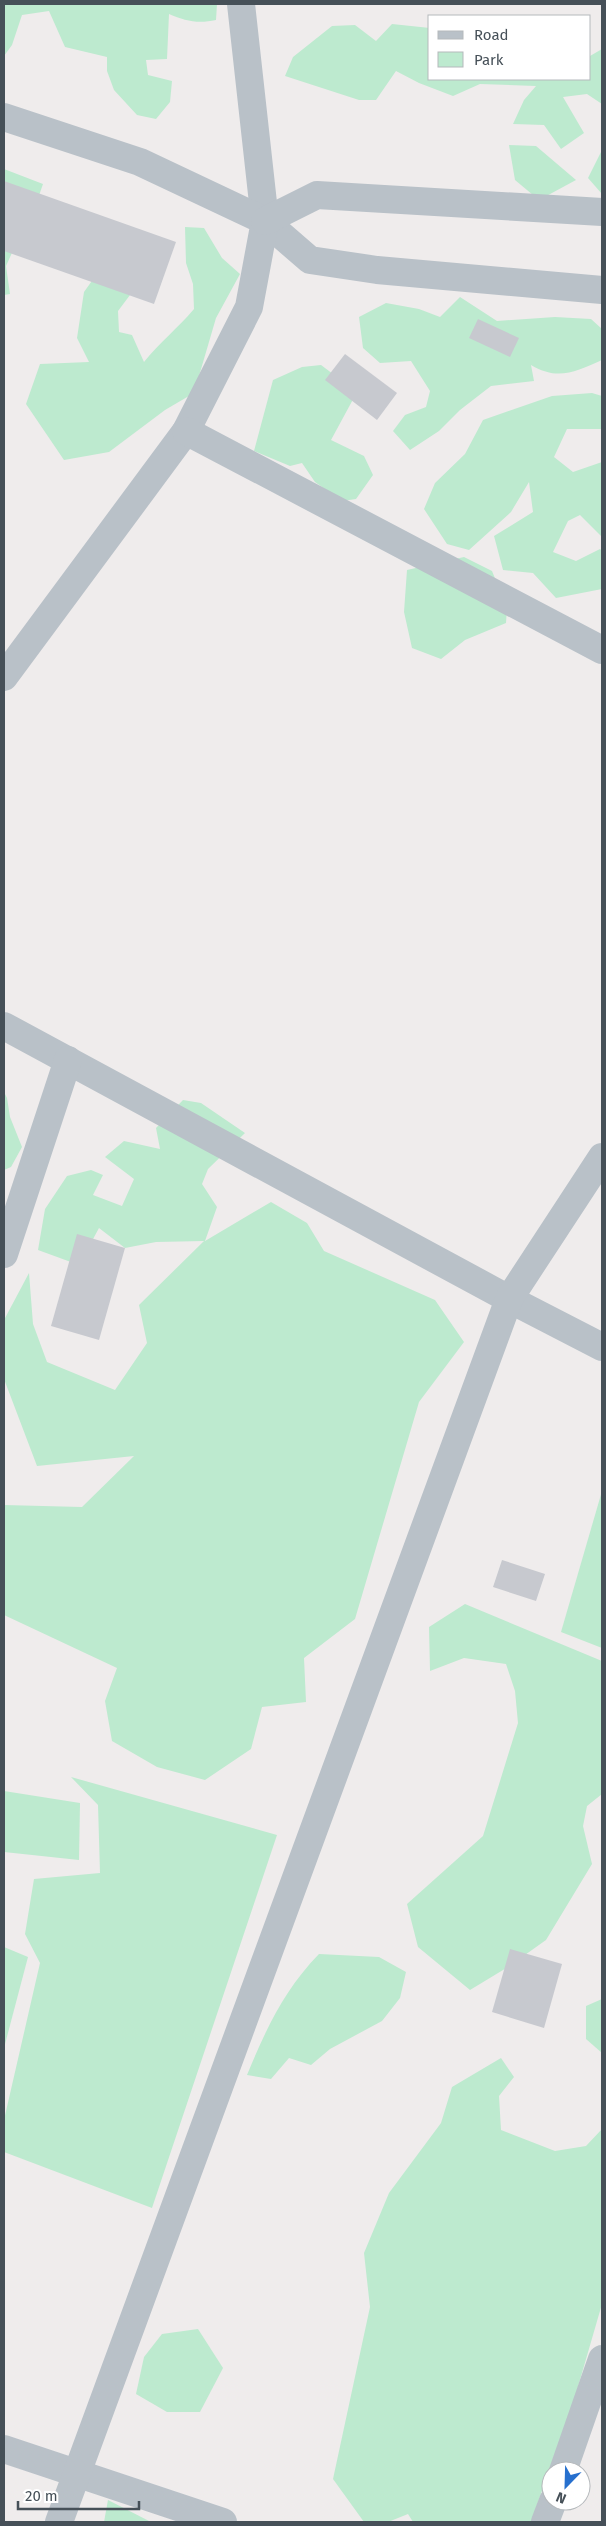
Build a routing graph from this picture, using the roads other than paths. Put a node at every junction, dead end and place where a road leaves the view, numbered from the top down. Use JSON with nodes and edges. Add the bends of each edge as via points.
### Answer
{"nodes":[{"id":1,"x":241,"y":4,"type":"edge"},
{"id":2,"x":4,"y":117,"type":"edge"},
{"id":3,"x":602,"y":212,"type":"edge"},
{"id":4,"x":265,"y":221,"type":"junction"},
{"id":5,"x":602,"y":290,"type":"edge"},
{"id":6,"x":186,"y":431,"type":"junction"},
{"id":7,"x":602,"y":650,"type":"edge"},
{"id":8,"x":4,"y":677,"type":"edge"},
{"id":9,"x":4,"y":1026,"type":"edge"},
{"id":10,"x":68,"y":1060,"type":"junction"},
{"id":11,"x":602,"y":1157,"type":"edge"},
{"id":12,"x":4,"y":1254,"type":"edge"},
{"id":13,"x":509,"y":1300,"type":"junction"},
{"id":14,"x":602,"y":1347,"type":"edge"},
{"id":15,"x":602,"y":2359,"type":"edge"},
{"id":16,"x":4,"y":2448,"type":"edge"},
{"id":17,"x":566,"y":2461,"type":"edge"},
{"id":18,"x":76,"y":2473,"type":"junction"},
{"id":19,"x":59,"y":2522,"type":"edge"},
{"id":20,"x":223,"y":2522,"type":"edge"}],
"edges":[{"from":1,"to":4,"type":"street"},
{"from":2,"to":4,"type":"street","via":[[140,162]]},
{"from":3,"to":4,"type":"street","via":[[317,195]]},
{"from":4,"to":5,"type":"street","via":[[310,260],[377,270]]},
{"from":4,"to":6,"type":"street","via":[[249,307]]},
{"from":6,"to":7,"type":"street"},
{"from":6,"to":8,"type":"street"},
{"from":9,"to":10,"type":"street"},
{"from":10,"to":12,"type":"street"},
{"from":10,"to":13,"type":"street"},
{"from":11,"to":13,"type":"street"},
{"from":13,"to":14,"type":"street"},
{"from":13,"to":18,"type":"street"},
{"from":15,"to":17,"type":"street"},
{"from":16,"to":18,"type":"street"},
{"from":18,"to":19,"type":"street"},
{"from":18,"to":20,"type":"street"}]}
